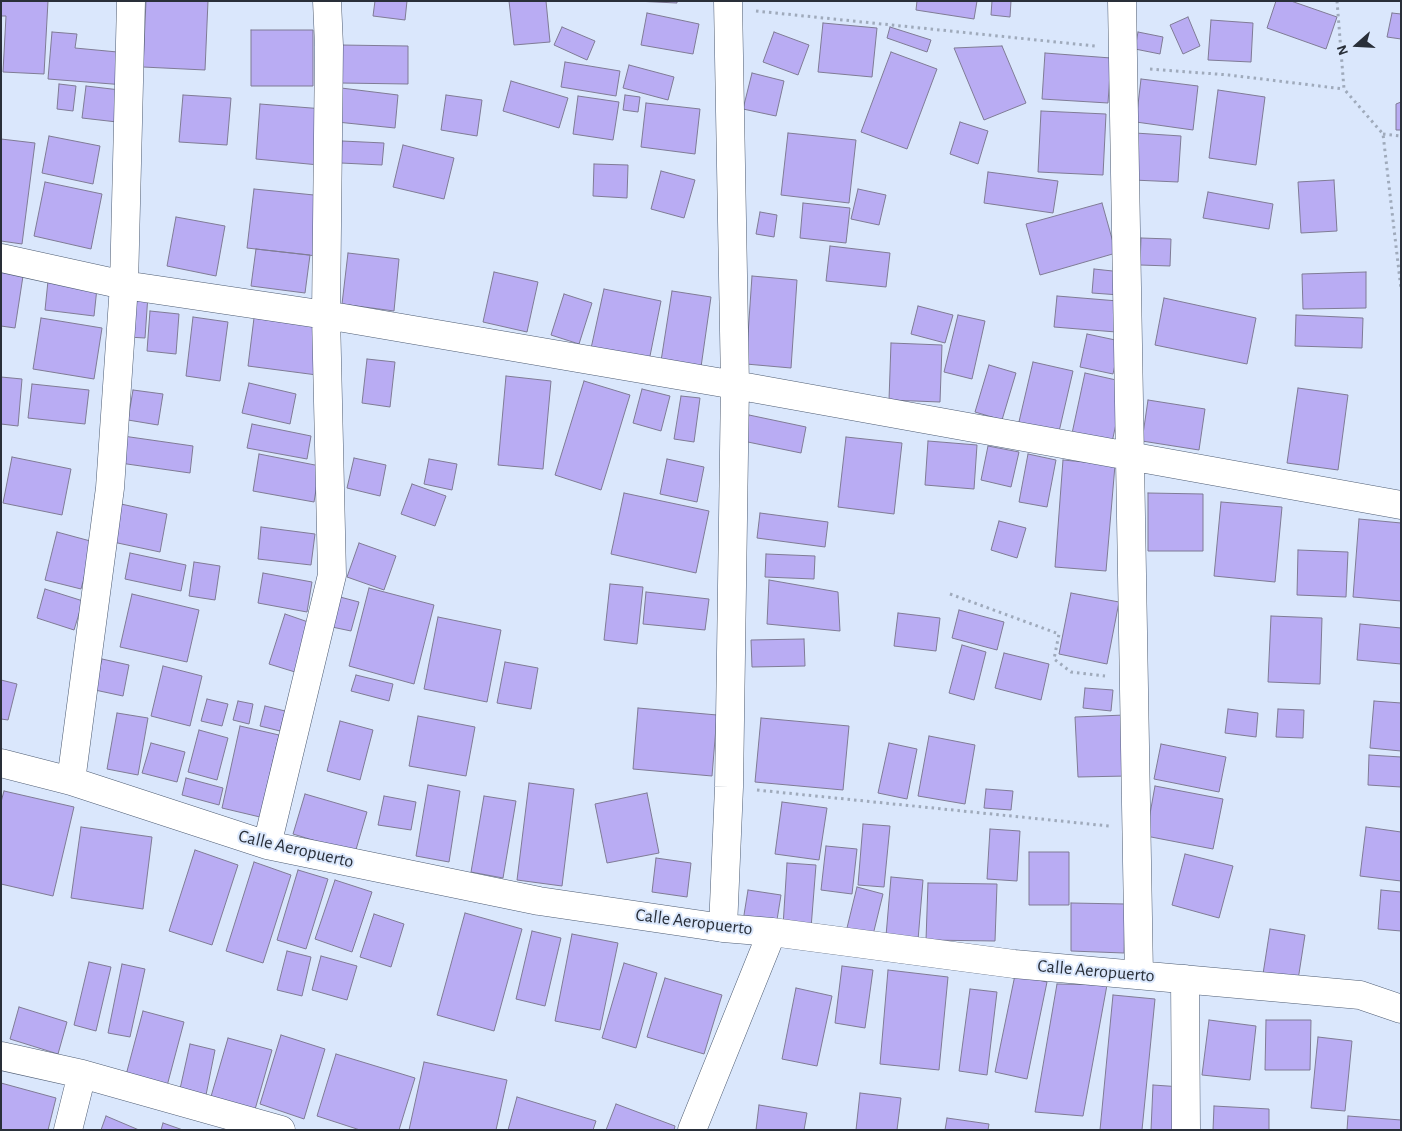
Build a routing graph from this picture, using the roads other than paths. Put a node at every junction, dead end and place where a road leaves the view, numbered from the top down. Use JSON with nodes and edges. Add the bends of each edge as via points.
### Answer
{"nodes":[{"id":1,"x":131,"y":1,"type":"edge"},
{"id":2,"x":327,"y":1,"type":"edge"},
{"id":3,"x":1122,"y":1,"type":"edge"},
{"id":4,"x":728,"y":4,"type":"edge"},
{"id":5,"x":1,"y":258,"type":"edge"},
{"id":6,"x":124,"y":285,"type":"junction"},
{"id":7,"x":326,"y":315,"type":"junction"},
{"id":8,"x":736,"y":385,"type":"junction"},
{"id":9,"x":1130,"y":457,"type":"junction"},
{"id":10,"x":1401,"y":505,"type":"edge"},
{"id":11,"x":1,"y":763,"type":"edge"},
{"id":12,"x":71,"y":781,"type":"junction"},
{"id":13,"x":266,"y":845,"type":"junction"},
{"id":14,"x":723,"y":928,"type":"junction"},
{"id":15,"x":772,"y":932,"type":"junction"},
{"id":16,"x":1139,"y":975,"type":"junction"},
{"id":17,"x":1185,"y":980,"type":"junction"},
{"id":18,"x":1401,"y":1009,"type":"edge"},
{"id":19,"x":1,"y":1056,"type":"edge"},
{"id":20,"x":82,"y":1074,"type":"junction"},
{"id":21,"x":68,"y":1130,"type":"edge"},
{"id":22,"x":281,"y":1130,"type":"edge"},
{"id":23,"x":692,"y":1130,"type":"edge"},
{"id":24,"x":1186,"y":1130,"type":"edge"}],
"edges":[{"from":1,"to":6,"type":"street"},
{"from":2,"to":7,"type":"street"},
{"from":3,"to":9,"type":"street"},
{"from":4,"to":8,"type":"street"},
{"from":5,"to":6,"type":"street"},
{"from":6,"to":7,"type":"street"},
{"from":6,"to":12,"type":"street","via":[[110,488]]},
{"from":7,"to":8,"type":"street"},
{"from":7,"to":13,"type":"street","via":[[332,575]]},
{"from":8,"to":9,"type":"street"},
{"from":8,"to":14,"type":"street","via":[[729,787]]},
{"from":9,"to":10,"type":"street"},
{"from":9,"to":16,"type":"street"},
{"from":11,"to":12,"type":"street","name":"Calle Aeropuerto"},
{"from":12,"to":13,"type":"street","name":"Calle Aeropuerto"},
{"from":13,"to":14,"type":"street","name":"Calle Aeropuerto","via":[[539,901]]},
{"from":14,"to":15,"type":"street","name":"Calle Aeropuerto"},
{"from":15,"to":16,"type":"street","name":"Calle Aeropuerto","via":[[1014,964]]},
{"from":15,"to":23,"type":"street"},
{"from":16,"to":17,"type":"street","name":"Calle Aeropuerto"},
{"from":17,"to":18,"type":"street","name":"Calle Aeropuerto","via":[[1360,995]]},
{"from":17,"to":24,"type":"street"},
{"from":19,"to":20,"type":"street"},
{"from":20,"to":21,"type":"street"},
{"from":20,"to":22,"type":"street"}]}
